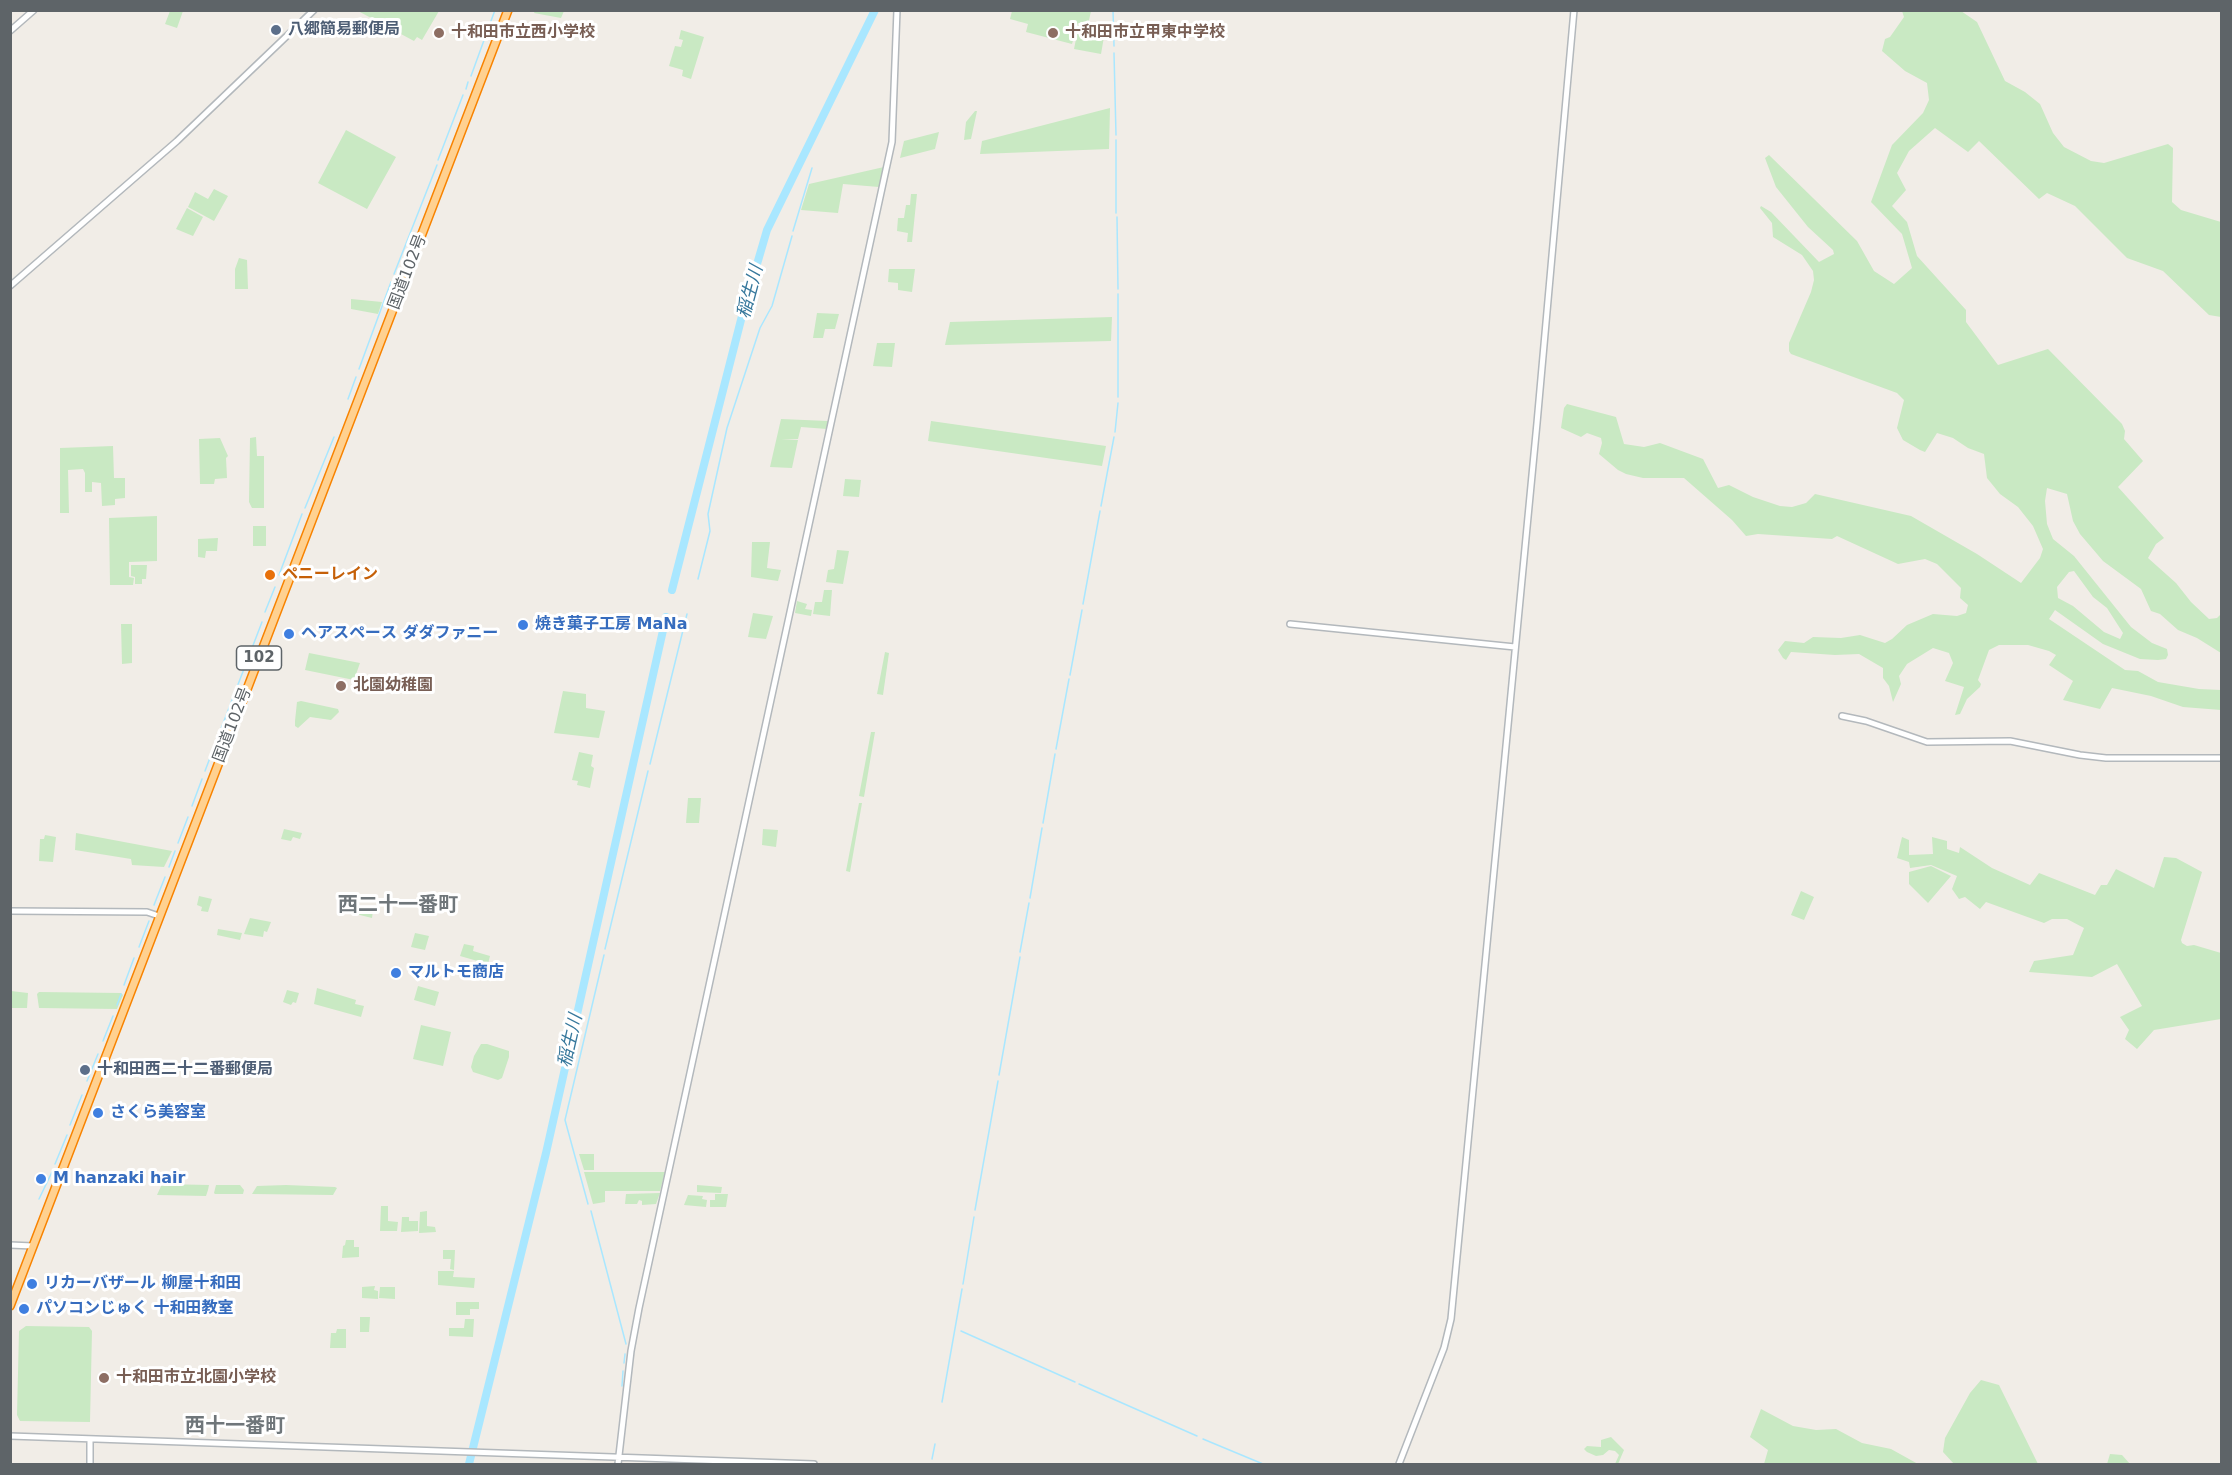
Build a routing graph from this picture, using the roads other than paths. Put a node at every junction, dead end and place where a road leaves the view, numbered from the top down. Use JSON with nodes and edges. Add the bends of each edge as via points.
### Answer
{"nodes":[{"id":1,"x":34,"y":10,"type":"edge"},
{"id":2,"x":508,"y":10,"type":"edge"},
{"id":3,"x":897,"y":10,"type":"edge"},
{"id":4,"x":1574,"y":10,"type":"edge"},
{"id":5,"x":314,"y":11,"type":"edge"},
{"id":6,"x":10,"y":31,"type":"edge"},
{"id":7,"x":10,"y":286,"type":"edge"},
{"id":8,"x":1290,"y":624,"type":"dead end"},
{"id":9,"x":1515,"y":646,"type":"junction"},
{"id":10,"x":1842,"y":716,"type":"dead end"},
{"id":11,"x":2222,"y":758,"type":"edge"},
{"id":12,"x":10,"y":911,"type":"edge"},
{"id":13,"x":159,"y":916,"type":"junction"},
{"id":14,"x":10,"y":1245,"type":"edge"},
{"id":15,"x":33,"y":1246,"type":"junction"},
{"id":16,"x":10,"y":1306,"type":"edge"},
{"id":17,"x":10,"y":1436,"type":"edge"},
{"id":18,"x":90,"y":1439,"type":"junction"},
{"id":19,"x":618,"y":1461,"type":"edge"},
{"id":20,"x":90,"y":1464,"type":"edge"},
{"id":21,"x":814,"y":1464,"type":"edge"},
{"id":22,"x":1399,"y":1464,"type":"edge"}],
"edges":[{"from":1,"to":6,"type":"street"},
{"from":2,"to":13,"type":"highway","name":"国道102号","number":"102"},
{"from":3,"to":19,"type":"street","via":[[892,142],[639,1308]]},
{"from":4,"to":9,"type":"street"},
{"from":5,"to":7,"type":"street","via":[[177,141]]},
{"from":8,"to":9,"type":"street"},
{"from":9,"to":22,"type":"street","via":[[1450,1329]]},
{"from":10,"to":11,"type":"street","via":[[1927,742],[2010,741],[2106,758]]},
{"from":12,"to":13,"type":"street","via":[[147,912]]},
{"from":13,"to":15,"type":"highway","name":"国道102号","number":"102"},
{"from":14,"to":15,"type":"street"},
{"from":15,"to":16,"type":"highway","name":"国道102号","number":"102"},
{"from":17,"to":18,"type":"street"},
{"from":18,"to":19,"type":"street","via":[[469,1451]]},
{"from":18,"to":20,"type":"street"},
{"from":19,"to":21,"type":"street"}]}
